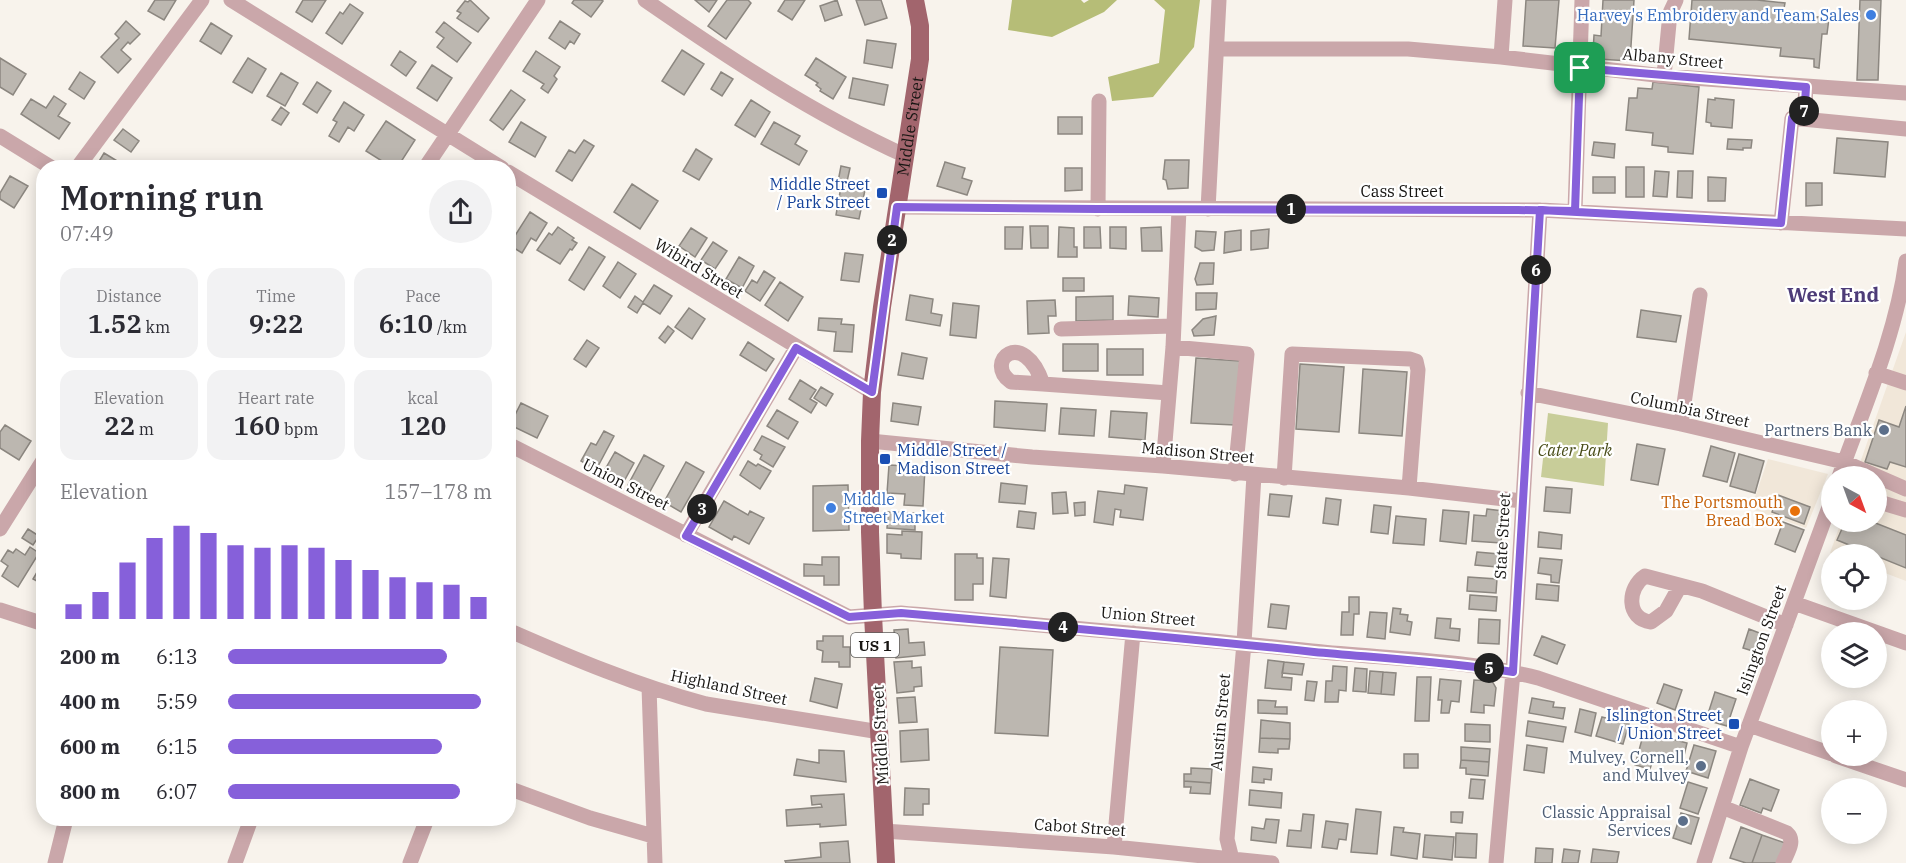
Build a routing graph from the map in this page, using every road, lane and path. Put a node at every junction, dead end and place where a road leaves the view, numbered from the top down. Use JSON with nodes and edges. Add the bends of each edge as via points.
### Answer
{"nodes":[{"id":1,"x":202,"y":0,"type":"edge"},
{"id":2,"x":231,"y":0,"type":"edge"},
{"id":3,"x":538,"y":0,"type":"edge"},
{"id":4,"x":645,"y":0,"type":"edge"},
{"id":5,"x":915,"y":0,"type":"edge"},
{"id":6,"x":1219,"y":0,"type":"edge"},
{"id":7,"x":1505,"y":0,"type":"edge"},
{"id":8,"x":1582,"y":0,"type":"edge"},
{"id":9,"x":1676,"y":0,"type":"edge"},
{"id":10,"x":1218,"y":49,"type":"junction"},
{"id":11,"x":1501,"y":57,"type":"junction"},
{"id":12,"x":1580,"y":68,"type":"junction"},
{"id":13,"x":1664,"y":76,"type":"junction"},
{"id":14,"x":1806,"y":87,"type":"junction"},
{"id":15,"x":1906,"y":93,"type":"edge"},
{"id":16,"x":1099,"y":101,"type":"dead end"},
{"id":17,"x":1804,"y":119,"type":"junction"},
{"id":18,"x":1906,"y":129,"type":"edge"},
{"id":19,"x":447,"y":134,"type":"junction"},
{"id":20,"x":0,"y":136,"type":"edge"},
{"id":21,"x":906,"y":156,"type":"junction"},
{"id":22,"x":39,"y":160,"type":"edge"},
{"id":23,"x":83,"y":160,"type":"edge"},
{"id":24,"x":430,"y":160,"type":"edge"},
{"id":25,"x":489,"y":160,"type":"edge"},
{"id":26,"x":516,"y":177,"type":"edge"},
{"id":27,"x":897,"y":207,"type":"junction"},
{"id":28,"x":1098,"y":209,"type":"junction"},
{"id":29,"x":1179,"y":209,"type":"junction"},
{"id":30,"x":1208,"y":209,"type":"junction"},
{"id":31,"x":1540,"y":210,"type":"junction"},
{"id":32,"x":1575,"y":211,"type":"junction"},
{"id":33,"x":1781,"y":223,"type":"junction"},
{"id":34,"x":1906,"y":230,"type":"edge"},
{"id":35,"x":1906,"y":261,"type":"edge"},
{"id":36,"x":1700,"y":295,"type":"dead end"},
{"id":37,"x":1903,"y":296,"type":"edge"},
{"id":38,"x":1174,"y":326,"type":"junction"},
{"id":39,"x":1061,"y":329,"type":"dead end"},
{"id":40,"x":1173,"y":347,"type":"junction"},
{"id":41,"x":796,"y":348,"type":"junction"},
{"id":42,"x":1876,"y":373,"type":"junction"},
{"id":43,"x":1906,"y":383,"type":"edge"},
{"id":44,"x":1043,"y":384,"type":"dead end"},
{"id":45,"x":872,"y":392,"type":"junction"},
{"id":46,"x":1169,"y":393,"type":"junction"},
{"id":47,"x":1528,"y":393,"type":"junction"},
{"id":48,"x":1680,"y":424,"type":"junction"},
{"id":49,"x":870,"y":441,"type":"junction"},
{"id":50,"x":516,"y":448,"type":"edge"},
{"id":51,"x":1163,"y":466,"type":"junction"},
{"id":52,"x":1828,"y":466,"type":"edge"},
{"id":53,"x":1843,"y":466,"type":"edge"},
{"id":54,"x":36,"y":472,"type":"edge"},
{"id":55,"x":1235,"y":474,"type":"junction"},
{"id":56,"x":1254,"y":476,"type":"junction"},
{"id":57,"x":1284,"y":478,"type":"junction"},
{"id":58,"x":1887,"y":484,"type":"edge"},
{"id":59,"x":1409,"y":488,"type":"junction"},
{"id":60,"x":1905,"y":489,"type":"edge"},
{"id":61,"x":1522,"y":501,"type":"junction"},
{"id":62,"x":1887,"y":504,"type":"edge"},
{"id":63,"x":1902,"y":508,"type":"edge"},
{"id":64,"x":1821,"y":528,"type":"edge"},
{"id":65,"x":0,"y":530,"type":"edge"},
{"id":66,"x":686,"y":536,"type":"junction"},
{"id":67,"x":1680,"y":586,"type":"dead end"},
{"id":68,"x":1794,"y":603,"type":"junction"},
{"id":69,"x":0,"y":610,"type":"edge"},
{"id":70,"x":873,"y":615,"type":"junction"},
{"id":71,"x":36,"y":621,"type":"edge"},
{"id":72,"x":1786,"y":625,"type":"junction"},
{"id":73,"x":516,"y":633,"type":"edge"},
{"id":74,"x":1133,"y":633,"type":"junction"},
{"id":75,"x":1244,"y":643,"type":"junction"},
{"id":76,"x":1906,"y":643,"type":"edge"},
{"id":77,"x":1513,"y":672,"type":"junction"},
{"id":78,"x":649,"y":687,"type":"junction"},
{"id":79,"x":1749,"y":725,"type":"junction"},
{"id":80,"x":880,"y":732,"type":"junction"},
{"id":81,"x":1741,"y":747,"type":"junction"},
{"id":82,"x":1821,"y":750,"type":"edge"},
{"id":83,"x":1865,"y":766,"type":"edge"},
{"id":84,"x":1906,"y":780,"type":"edge"},
{"id":85,"x":516,"y":791,"type":"edge"},
{"id":86,"x":1722,"y":807,"type":"junction"},
{"id":87,"x":64,"y":826,"type":"edge"},
{"id":88,"x":248,"y":826,"type":"edge"},
{"id":89,"x":424,"y":826,"type":"edge"},
{"id":90,"x":884,"y":831,"type":"junction"},
{"id":91,"x":653,"y":836,"type":"junction"},
{"id":92,"x":1114,"y":847,"type":"junction"},
{"id":93,"x":1232,"y":861,"type":"edge"},
{"id":94,"x":55,"y":863,"type":"edge"},
{"id":95,"x":235,"y":863,"type":"edge"},
{"id":96,"x":410,"y":863,"type":"edge"},
{"id":97,"x":655,"y":863,"type":"edge"},
{"id":98,"x":886,"y":863,"type":"edge"},
{"id":99,"x":1272,"y":863,"type":"edge"},
{"id":100,"x":1496,"y":863,"type":"edge"},
{"id":101,"x":1704,"y":863,"type":"edge"},
{"id":102,"x":1783,"y":863,"type":"edge"}],
"edges":[{"from":1,"to":23,"type":"street"},
{"from":2,"to":19,"type":"street"},
{"from":3,"to":19,"type":"street"},
{"from":4,"to":21,"type":"street","via":[[799,102]]},
{"from":5,"to":21,"type":"main road","name":"Middle Street","number":"US 1","via":[[920,59]]},
{"from":6,"to":10,"type":"street"},
{"from":7,"to":11,"type":"street"},
{"from":8,"to":12,"type":"street"},
{"from":9,"to":13,"type":"street","via":[[1670,14]]},
{"from":10,"to":11,"type":"street","name":"Albany Street","via":[[1408,50]]},
{"from":10,"to":30,"type":"street"},
{"from":11,"to":12,"type":"street","name":"Albany Street"},
{"from":12,"to":13,"type":"street","name":"Albany Street"},
{"from":12,"to":32,"type":"street"},
{"from":13,"to":14,"type":"street","name":"Albany Street"},
{"from":14,"to":15,"type":"street","name":"Albany Street"},
{"from":14,"to":17,"type":"street"},
{"from":16,"to":28,"type":"street"},
{"from":17,"to":18,"type":"street"},
{"from":17,"to":33,"type":"street","via":[[1792,118]]},
{"from":19,"to":24,"type":"street"},
{"from":19,"to":25,"type":"street"},
{"from":20,"to":22,"type":"street"},
{"from":21,"to":27,"type":"main road","name":"Middle Street","number":"US 1"},
{"from":26,"to":41,"type":"street","name":"Wibird Street"},
{"from":27,"to":28,"type":"street","name":"Cass Street"},
{"from":27,"to":45,"type":"main road","name":"Middle Street","number":"US 1"},
{"from":28,"to":29,"type":"street","name":"Cass Street"},
{"from":29,"to":30,"type":"street","name":"Cass Street"},
{"from":29,"to":38,"type":"street"},
{"from":30,"to":31,"type":"street","name":"Cass Street"},
{"from":31,"to":32,"type":"street","name":"Cass Street"},
{"from":31,"to":47,"type":"street","name":"State Street"},
{"from":32,"to":33,"type":"street","name":"Cass Street"},
{"from":33,"to":34,"type":"street","name":"Cass Street"},
{"from":35,"to":37,"type":"street"},
{"from":36,"to":48,"type":"street"},
{"from":37,"to":42,"type":"street"},
{"from":38,"to":39,"type":"street"},
{"from":38,"to":40,"type":"street"},
{"from":40,"to":46,"type":"street"},
{"from":40,"to":55,"type":"street","via":[[1247,354]]},
{"from":41,"to":45,"type":"street","name":"Wibird Street"},
{"from":41,"to":66,"type":"street"},
{"from":42,"to":43,"type":"street"},
{"from":42,"to":53,"type":"street"},
{"from":44,"to":46,"type":"street"},
{"from":45,"to":49,"type":"main road","name":"Middle Street","number":"US 1"},
{"from":46,"to":51,"type":"street"},
{"from":47,"to":48,"type":"street","name":"Columbia Street"},
{"from":47,"to":61,"type":"street","name":"State Street"},
{"from":48,"to":52,"type":"street","name":"Columbia Street"},
{"from":49,"to":51,"type":"street","name":"Madison Street"},
{"from":49,"to":70,"type":"main road","name":"Middle Street","number":"US 1"},
{"from":50,"to":66,"type":"street","name":"Union Street"},
{"from":51,"to":55,"type":"street","name":"Madison Street"},
{"from":54,"to":65,"type":"street"},
{"from":55,"to":56,"type":"street","name":"Madison Street"},
{"from":56,"to":57,"type":"street","name":"Madison Street"},
{"from":56,"to":75,"type":"street","name":"Austin Street"},
{"from":57,"to":59,"type":"street","name":"Madison Street"},
{"from":57,"to":59,"type":"street","via":[[1292,354],[1410,358],[1416,361],[1418,370]]},
{"from":58,"to":60,"type":"street","name":"Columbia Street"},
{"from":59,"to":61,"type":"street","name":"Madison Street"},
{"from":60,"to":63,"type":"street"},
{"from":61,"to":77,"type":"street","name":"State Street"},
{"from":62,"to":63,"type":"street"},
{"from":64,"to":68,"type":"street","name":"Islington Street"},
{"from":66,"to":70,"type":"street","name":"Union Street","via":[[849,617]]},
{"from":67,"to":72,"type":"street"},
{"from":68,"to":72,"type":"street","name":"Islington Street"},
{"from":68,"to":76,"type":"street"},
{"from":69,"to":71,"type":"street"},
{"from":70,"to":74,"type":"street","name":"Union Street","via":[[901,613]]},
{"from":70,"to":80,"type":"main road","name":"Middle Street","number":"US 1"},
{"from":72,"to":79,"type":"street","name":"Islington Street"},
{"from":73,"to":78,"type":"street","name":"Highland Street"},
{"from":74,"to":75,"type":"street","name":"Union Street"},
{"from":74,"to":92,"type":"street"},
{"from":75,"to":77,"type":"street","name":"Union Street"},
{"from":75,"to":93,"type":"street","name":"Austin Street","via":[[1227,839]]},
{"from":77,"to":81,"type":"street","name":"Union Street"},
{"from":77,"to":100,"type":"street","name":"State Street"},
{"from":78,"to":80,"type":"street","name":"Highland Street","via":[[706,704]]},
{"from":78,"to":91,"type":"street"},
{"from":79,"to":81,"type":"street","name":"Islington Street"},
{"from":79,"to":82,"type":"street"},
{"from":80,"to":90,"type":"main road","name":"Middle Street","number":"US 1"},
{"from":81,"to":86,"type":"street","name":"Islington Street"},
{"from":83,"to":84,"type":"street"},
{"from":85,"to":91,"type":"street"},
{"from":86,"to":101,"type":"street","name":"Islington Street"},
{"from":86,"to":102,"type":"street","via":[[1787,833],[1792,841]]},
{"from":87,"to":94,"type":"street"},
{"from":88,"to":95,"type":"street"},
{"from":89,"to":96,"type":"street"},
{"from":90,"to":92,"type":"street","name":"Cabot Street"},
{"from":90,"to":98,"type":"main road","name":"Middle Street","number":"US 1"},
{"from":91,"to":97,"type":"street"},
{"from":92,"to":93,"type":"street","name":"Cabot Street"},
{"from":93,"to":99,"type":"street","name":"Cabot Street"}]}
